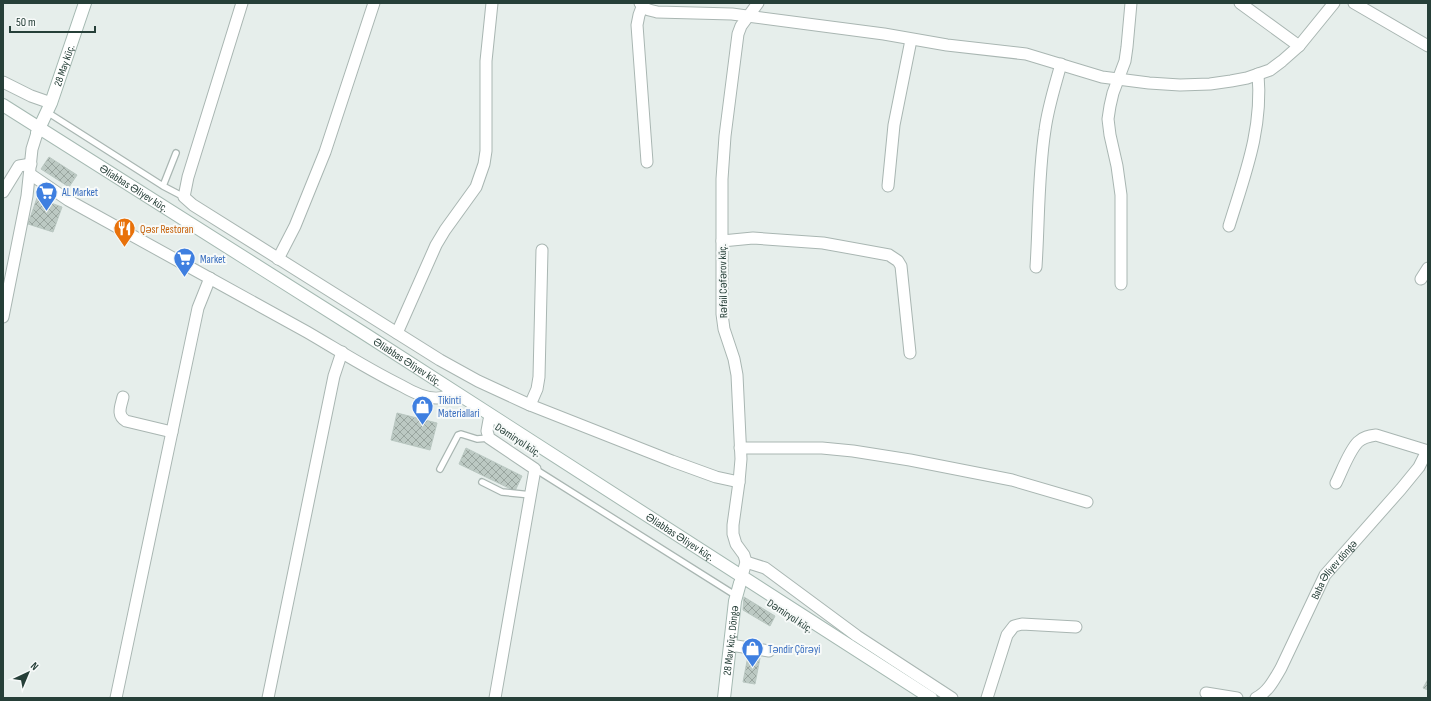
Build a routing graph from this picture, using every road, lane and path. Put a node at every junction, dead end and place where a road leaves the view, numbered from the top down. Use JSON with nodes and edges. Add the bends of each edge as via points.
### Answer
{"nodes":[{"id":1,"x":85,"y":3,"type":"edge"},
{"id":2,"x":242,"y":3,"type":"edge"},
{"id":3,"x":374,"y":3,"type":"edge"},
{"id":4,"x":492,"y":3,"type":"edge"},
{"id":5,"x":758,"y":3,"type":"edge"},
{"id":6,"x":1131,"y":3,"type":"edge"},
{"id":7,"x":1240,"y":3,"type":"edge"},
{"id":8,"x":1334,"y":3,"type":"edge"},
{"id":9,"x":1354,"y":3,"type":"edge"},
{"id":10,"x":641,"y":5,"type":"edge"},
{"id":11,"x":748,"y":16,"type":"junction"},
{"id":12,"x":911,"y":40,"type":"junction"},
{"id":13,"x":1298,"y":46,"type":"junction"},
{"id":14,"x":1428,"y":46,"type":"edge"},
{"id":15,"x":1061,"y":64,"type":"junction"},
{"id":16,"x":1258,"y":74,"type":"junction"},
{"id":17,"x":1118,"y":80,"type":"junction"},
{"id":18,"x":3,"y":82,"type":"edge"},
{"id":19,"x":3,"y":105,"type":"edge"},
{"id":20,"x":49,"y":108,"type":"junction"},
{"id":21,"x":3,"y":112,"type":"edge"},
{"id":22,"x":38,"y":130,"type":"junction"},
{"id":23,"x":176,"y":153,"type":"dead end"},
{"id":24,"x":647,"y":162,"type":"dead end"},
{"id":25,"x":31,"y":169,"type":"junction"},
{"id":26,"x":163,"y":186,"type":"junction"},
{"id":27,"x":888,"y":186,"type":"dead end"},
{"id":28,"x":3,"y":192,"type":"edge"},
{"id":29,"x":184,"y":197,"type":"junction"},
{"id":30,"x":1229,"y":226,"type":"dead end"},
{"id":31,"x":722,"y":241,"type":"junction"},
{"id":32,"x":542,"y":250,"type":"dead end"},
{"id":33,"x":278,"y":259,"type":"junction"},
{"id":34,"x":1036,"y":267,"type":"dead end"},
{"id":35,"x":1428,"y":268,"type":"edge"},
{"id":36,"x":210,"y":278,"type":"junction"},
{"id":37,"x":1422,"y":279,"type":"dead end"},
{"id":38,"x":1121,"y":284,"type":"dead end"},
{"id":39,"x":3,"y":317,"type":"edge"},
{"id":40,"x":397,"y":333,"type":"junction"},
{"id":41,"x":342,"y":352,"type":"junction"},
{"id":42,"x":910,"y":353,"type":"dead end"},
{"id":43,"x":448,"y":395,"type":"junction"},
{"id":44,"x":426,"y":396,"type":"junction"},
{"id":45,"x":123,"y":397,"type":"dead end"},
{"id":46,"x":530,"y":405,"type":"junction"},
{"id":47,"x":420,"y":416,"type":"dead end"},
{"id":48,"x":489,"y":420,"type":"junction"},
{"id":49,"x":172,"y":432,"type":"junction"},
{"id":50,"x":489,"y":438,"type":"junction"},
{"id":51,"x":740,"y":448,"type":"junction"},
{"id":52,"x":1428,"y":451,"type":"edge"},
{"id":53,"x":440,"y":469,"type":"dead end"},
{"id":54,"x":535,"y":469,"type":"junction"},
{"id":55,"x":482,"y":482,"type":"dead end"},
{"id":56,"x":740,"y":482,"type":"junction"},
{"id":57,"x":1336,"y":483,"type":"dead end"},
{"id":58,"x":531,"y":495,"type":"junction"},
{"id":59,"x":1086,"y":502,"type":"dead end"},
{"id":60,"x":746,"y":562,"type":"junction"},
{"id":61,"x":741,"y":580,"type":"junction"},
{"id":62,"x":735,"y":595,"type":"junction"},
{"id":63,"x":1076,"y":627,"type":"dead end"},
{"id":64,"x":730,"y":645,"type":"junction"},
{"id":65,"x":769,"y":650,"type":"dead end"},
{"id":66,"x":1206,"y":693,"type":"dead end"},
{"id":67,"x":116,"y":698,"type":"edge"},
{"id":68,"x":268,"y":698,"type":"edge"},
{"id":69,"x":495,"y":698,"type":"edge"},
{"id":70,"x":724,"y":698,"type":"edge"},
{"id":71,"x":917,"y":698,"type":"edge"},
{"id":72,"x":931,"y":698,"type":"edge"},
{"id":73,"x":952,"y":698,"type":"edge"},
{"id":74,"x":987,"y":698,"type":"edge"},
{"id":75,"x":1237,"y":698,"type":"edge"},
{"id":76,"x":1256,"y":698,"type":"edge"}],
"edges":[{"from":1,"to":20,"type":"main road","name":"28 May küç."},
{"from":2,"to":29,"type":"street"},
{"from":3,"to":33,"type":"street","via":[[325,152]]},
{"from":4,"to":40,"type":"street","via":[[486,61],[484,164],[476,187],[436,245]]},
{"from":5,"to":11,"type":"street","name":"Rəfail Cəfərov küç."},
{"from":6,"to":17,"type":"street","via":[[1128,48]]},
{"from":7,"to":13,"type":"street"},
{"from":8,"to":13,"type":"street"},
{"from":9,"to":14,"type":"street"},
{"from":10,"to":11,"type":"street","via":[[657,12]]},
{"from":10,"to":24,"type":"street","via":[[637,25]]},
{"from":11,"to":12,"type":"street","via":[[884,34]]},
{"from":11,"to":31,"type":"street","name":"Rəfail Cəfərov küç.","via":[[738,34],[727,121],[722,179]]},
{"from":12,"to":15,"type":"street","via":[[1026,54]]},
{"from":12,"to":27,"type":"street","via":[[894,125]]},
{"from":13,"to":16,"type":"street","via":[[1270,70]]},
{"from":15,"to":17,"type":"street"},
{"from":15,"to":34,"type":"street","via":[[1045,129]]},
{"from":16,"to":17,"type":"street","via":[[1210,84],[1149,84]]},
{"from":16,"to":30,"type":"street","via":[[1259,110],[1255,140]]},
{"from":17,"to":38,"type":"street","via":[[1111,99],[1108,119],[1121,195]]},
{"from":18,"to":20,"type":"street"},
{"from":19,"to":22,"type":"main road","name":"Əliabbas Əliyev küç."},
{"from":20,"to":22,"type":"main road","name":"28 May küç."},
{"from":20,"to":26,"type":"lane"},
{"from":21,"to":22,"type":"main road"},
{"from":22,"to":25,"type":"street","via":[[32,149]]},
{"from":22,"to":43,"type":"main road","name":"Dəmiryol küç."},
{"from":22,"to":61,"type":"main road","name":"Əliabbas Əliyev küç."},
{"from":23,"to":26,"type":"lane"},
{"from":25,"to":28,"type":"street","via":[[19,166]]},
{"from":25,"to":36,"type":"street","via":[[68,200]]},
{"from":25,"to":39,"type":"street"},
{"from":26,"to":29,"type":"lane"},
{"from":29,"to":33,"type":"street"},
{"from":31,"to":42,"type":"street","via":[[753,238],[823,243],[894,257],[901,266]]},
{"from":31,"to":51,"type":"street","name":"Rəfail Cəfərov küç.","via":[[722,314],[737,375]]},
{"from":32,"to":46,"type":"street","via":[[539,377]]},
{"from":33,"to":40,"type":"street"},
{"from":35,"to":37,"type":"street"},
{"from":36,"to":41,"type":"street"},
{"from":36,"to":49,"type":"street","via":[[198,308]]},
{"from":40,"to":46,"type":"street","via":[[478,381]]},
{"from":41,"to":44,"type":"street","via":[[402,387]]},
{"from":41,"to":68,"type":"street","via":[[334,376]]},
{"from":43,"to":44,"type":"street","via":[[436,398]]},
{"from":43,"to":48,"type":"main road","name":"Dəmiryol küç."},
{"from":44,"to":47,"type":"lane"},
{"from":45,"to":49,"type":"street","via":[[119,414],[126,421]]},
{"from":46,"to":56,"type":"street","via":[[698,471]]},
{"from":48,"to":50,"type":"street"},
{"from":48,"to":61,"type":"main road","name":"Dəmiryol küç."},
{"from":49,"to":67,"type":"street"},
{"from":50,"to":53,"type":"lane","via":[[477,439],[458,435]]},
{"from":50,"to":54,"type":"street"},
{"from":51,"to":56,"type":"street","name":"Rəfail Cəfərov küç."},
{"from":51,"to":59,"type":"street","via":[[822,448],[853,451],[1012,480]]},
{"from":52,"to":57,"type":"street","name":"Baba Əliyev döngə","via":[[1376,435],[1367,436],[1352,450]]},
{"from":52,"to":76,"type":"street","name":"Baba Əliyev döngə","via":[[1405,484],[1325,575],[1281,668],[1263,694]]},
{"from":54,"to":58,"type":"street"},
{"from":54,"to":62,"type":"lane"},
{"from":55,"to":58,"type":"lane","via":[[502,492]]},
{"from":56,"to":60,"type":"street","name":"Rəfail Cəfərov küç.","via":[[733,534]]},
{"from":58,"to":69,"type":"street"},
{"from":60,"to":61,"type":"street"},
{"from":60,"to":73,"type":"street","via":[[765,568],[857,636]]},
{"from":61,"to":62,"type":"main road","name":"28 May küç. Döngə"},
{"from":61,"to":71,"type":"main road","name":"Dəmiryol küç."},
{"from":61,"to":72,"type":"main road","name":"Əliabbas Əliyev küç."},
{"from":62,"to":64,"type":"main road","name":"28 May küç. Döngə"},
{"from":63,"to":74,"type":"street","via":[[1022,624],[1014,626],[1006,635]]},
{"from":64,"to":65,"type":"street"},
{"from":64,"to":70,"type":"main road","name":"28 May küç. Döngə"},
{"from":66,"to":75,"type":"street"}]}
